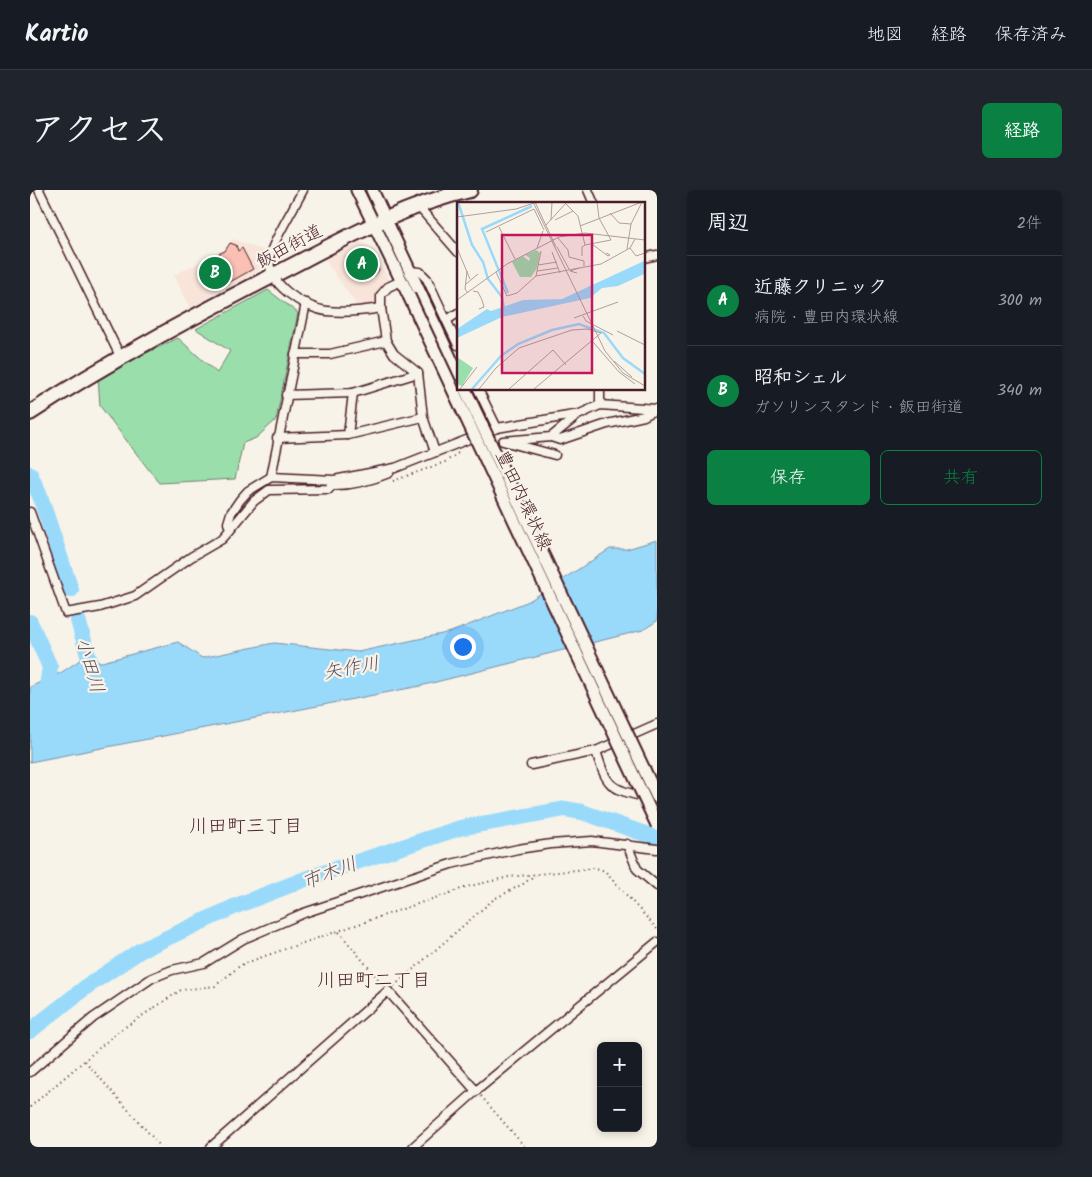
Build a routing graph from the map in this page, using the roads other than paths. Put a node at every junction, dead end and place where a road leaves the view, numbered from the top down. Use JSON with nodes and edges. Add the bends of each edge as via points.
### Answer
{"nodes":[{"id":1,"x":39,"y":190,"type":"edge"},
{"id":2,"x":303,"y":190,"type":"edge"},
{"id":3,"x":358,"y":190,"type":"edge"},
{"id":4,"x":372,"y":190,"type":"edge"},
{"id":5,"x":470,"y":190,"type":"edge"},
{"id":6,"x":588,"y":190,"type":"edge"},
{"id":7,"x":593,"y":202,"type":"edge"},
{"id":8,"x":418,"y":206,"type":"junction"},
{"id":9,"x":379,"y":220,"type":"junction"},
{"id":10,"x":457,"y":251,"type":"edge"},
{"id":11,"x":657,"y":255,"type":"edge"},
{"id":12,"x":644,"y":258,"type":"edge"},
{"id":13,"x":409,"y":271,"type":"junction"},
{"id":14,"x":272,"y":276,"type":"junction"},
{"id":15,"x":401,"y":281,"type":"junction"},
{"id":16,"x":414,"y":294,"type":"junction"},
{"id":17,"x":306,"y":303,"type":"junction"},
{"id":18,"x":381,"y":308,"type":"junction"},
{"id":19,"x":457,"y":314,"type":"edge"},
{"id":20,"x":447,"y":320,"type":"junction"},
{"id":21,"x":386,"y":342,"type":"junction"},
{"id":22,"x":457,"y":343,"type":"edge"},
{"id":23,"x":295,"y":354,"type":"junction"},
{"id":24,"x":120,"y":356,"type":"junction"},
{"id":25,"x":457,"y":372,"type":"edge"},
{"id":26,"x":418,"y":373,"type":"junction"},
{"id":27,"x":457,"y":388,"type":"edge"},
{"id":28,"x":458,"y":390,"type":"edge"},
{"id":29,"x":465,"y":390,"type":"edge"},
{"id":30,"x":478,"y":390,"type":"edge"},
{"id":31,"x":600,"y":390,"type":"edge"},
{"id":32,"x":353,"y":394,"type":"junction"},
{"id":33,"x":286,"y":395,"type":"junction"},
{"id":34,"x":600,"y":405,"type":"junction"},
{"id":35,"x":30,"y":413,"type":"edge"},
{"id":36,"x":580,"y":414,"type":"junction"},
{"id":37,"x":423,"y":417,"type":"junction"},
{"id":38,"x":497,"y":428,"type":"junction"},
{"id":39,"x":348,"y":435,"type":"junction"},
{"id":40,"x":551,"y":437,"type":"junction"},
{"id":41,"x":277,"y":438,"type":"junction"},
{"id":42,"x":435,"y":452,"type":"junction"},
{"id":43,"x":555,"y":455,"type":"dead end"},
{"id":44,"x":395,"y":468,"type":"junction"},
{"id":45,"x":271,"y":477,"type":"junction"},
{"id":46,"x":30,"y":512,"type":"edge"},
{"id":47,"x":230,"y":530,"type":"junction"},
{"id":48,"x":657,"y":724,"type":"edge"},
{"id":49,"x":596,"y":751,"type":"junction"},
{"id":50,"x":531,"y":765,"type":"dead end"},
{"id":51,"x":657,"y":798,"type":"edge"},
{"id":52,"x":657,"y":825,"type":"edge"},
{"id":53,"x":627,"y":844,"type":"junction"},
{"id":54,"x":657,"y":849,"type":"edge"},
{"id":55,"x":657,"y":886,"type":"edge"},
{"id":56,"x":657,"y":942,"type":"edge"},
{"id":57,"x":30,"y":1072,"type":"edge"},
{"id":58,"x":476,"y":1091,"type":"junction"},
{"id":59,"x":211,"y":1147,"type":"edge"},
{"id":60,"x":413,"y":1147,"type":"edge"}],
"edges":[{"from":1,"to":24,"type":"street"},
{"from":2,"to":14,"type":"street","via":[[270,255]]},
{"from":3,"to":9,"type":"street","name":"豊田内環状線"},
{"from":4,"to":9,"type":"street","name":"豊田内環状線"},
{"from":5,"to":8,"type":"highway","name":"飯田街道"},
{"from":6,"to":7,"type":"street"},
{"from":8,"to":9,"type":"highway","name":"飯田街道"},
{"from":8,"to":10,"type":"street"},
{"from":9,"to":13,"type":"street","name":"豊田内環状線"},
{"from":9,"to":14,"type":"highway","name":"飯田街道"},
{"from":9,"to":15,"type":"street","name":"豊田内環状線"},
{"from":11,"to":12,"type":"street"},
{"from":13,"to":16,"type":"street","name":"豊田内環状線"},
{"from":13,"to":20,"type":"street","via":[[420,272],[427,279]]},
{"from":14,"to":17,"type":"street","via":[[280,286]]},
{"from":14,"to":24,"type":"highway","name":"飯田街道"},
{"from":15,"to":16,"type":"street","name":"豊田内環状線"},
{"from":15,"to":18,"type":"street","via":[[388,287],[381,295]]},
{"from":16,"to":25,"type":"street","name":"豊田内環状線"},
{"from":16,"to":27,"type":"street","name":"豊田内環状線","bridge":true},
{"from":17,"to":18,"type":"street","via":[[328,311],[356,312]]},
{"from":17,"to":23,"type":"street"},
{"from":18,"to":21,"type":"street"},
{"from":19,"to":20,"type":"street"},
{"from":20,"to":22,"type":"street"},
{"from":21,"to":23,"type":"street","via":[[330,354]]},
{"from":21,"to":26,"type":"street","via":[[394,354]]},
{"from":23,"to":33,"type":"street"},
{"from":24,"to":35,"type":"highway","name":"飯田街道"},
{"from":26,"to":32,"type":"street"},
{"from":26,"to":37,"type":"street"},
{"from":28,"to":52,"type":"street","name":"豊田内環状線","bridge":true},
{"from":29,"to":51,"type":"street","name":"豊田内環状線","bridge":true},
{"from":30,"to":38,"type":"street"},
{"from":31,"to":34,"type":"street"},
{"from":32,"to":33,"type":"street"},
{"from":32,"to":39,"type":"street"},
{"from":33,"to":41,"type":"street"},
{"from":34,"to":36,"type":"street"},
{"from":34,"to":40,"type":"street","via":[[657,409],[644,416],[560,440]]},
{"from":36,"to":38,"type":"street"},
{"from":36,"to":40,"type":"street"},
{"from":37,"to":39,"type":"street"},
{"from":37,"to":42,"type":"street"},
{"from":38,"to":42,"type":"street"},
{"from":39,"to":41,"type":"street"},
{"from":40,"to":43,"type":"street","via":[[504,441]]},
{"from":41,"to":45,"type":"street"},
{"from":42,"to":44,"type":"street"},
{"from":44,"to":45,"type":"street","via":[[334,480]]},
{"from":44,"to":47,"type":"street","via":[[389,474],[372,479],[331,484],[329,489],[269,490],[254,501]]},
{"from":45,"to":47,"type":"street","via":[[240,500],[231,513]]},
{"from":46,"to":47,"type":"street","via":[[66,613],[135,596],[222,539]]},
{"from":48,"to":49,"type":"street"},
{"from":49,"to":50,"type":"street"},
{"from":49,"to":51,"type":"street","via":[[605,778],[614,788]]},
{"from":53,"to":54,"type":"street"},
{"from":53,"to":55,"type":"street","via":[[637,868]]},
{"from":53,"to":57,"type":"street","via":[[592,841],[551,844],[451,864],[284,921],[242,939],[204,962],[152,978],[93,1018]]},
{"from":56,"to":58,"type":"street"},
{"from":58,"to":59,"type":"street","via":[[388,991]]},
{"from":58,"to":60,"type":"street"}]}
